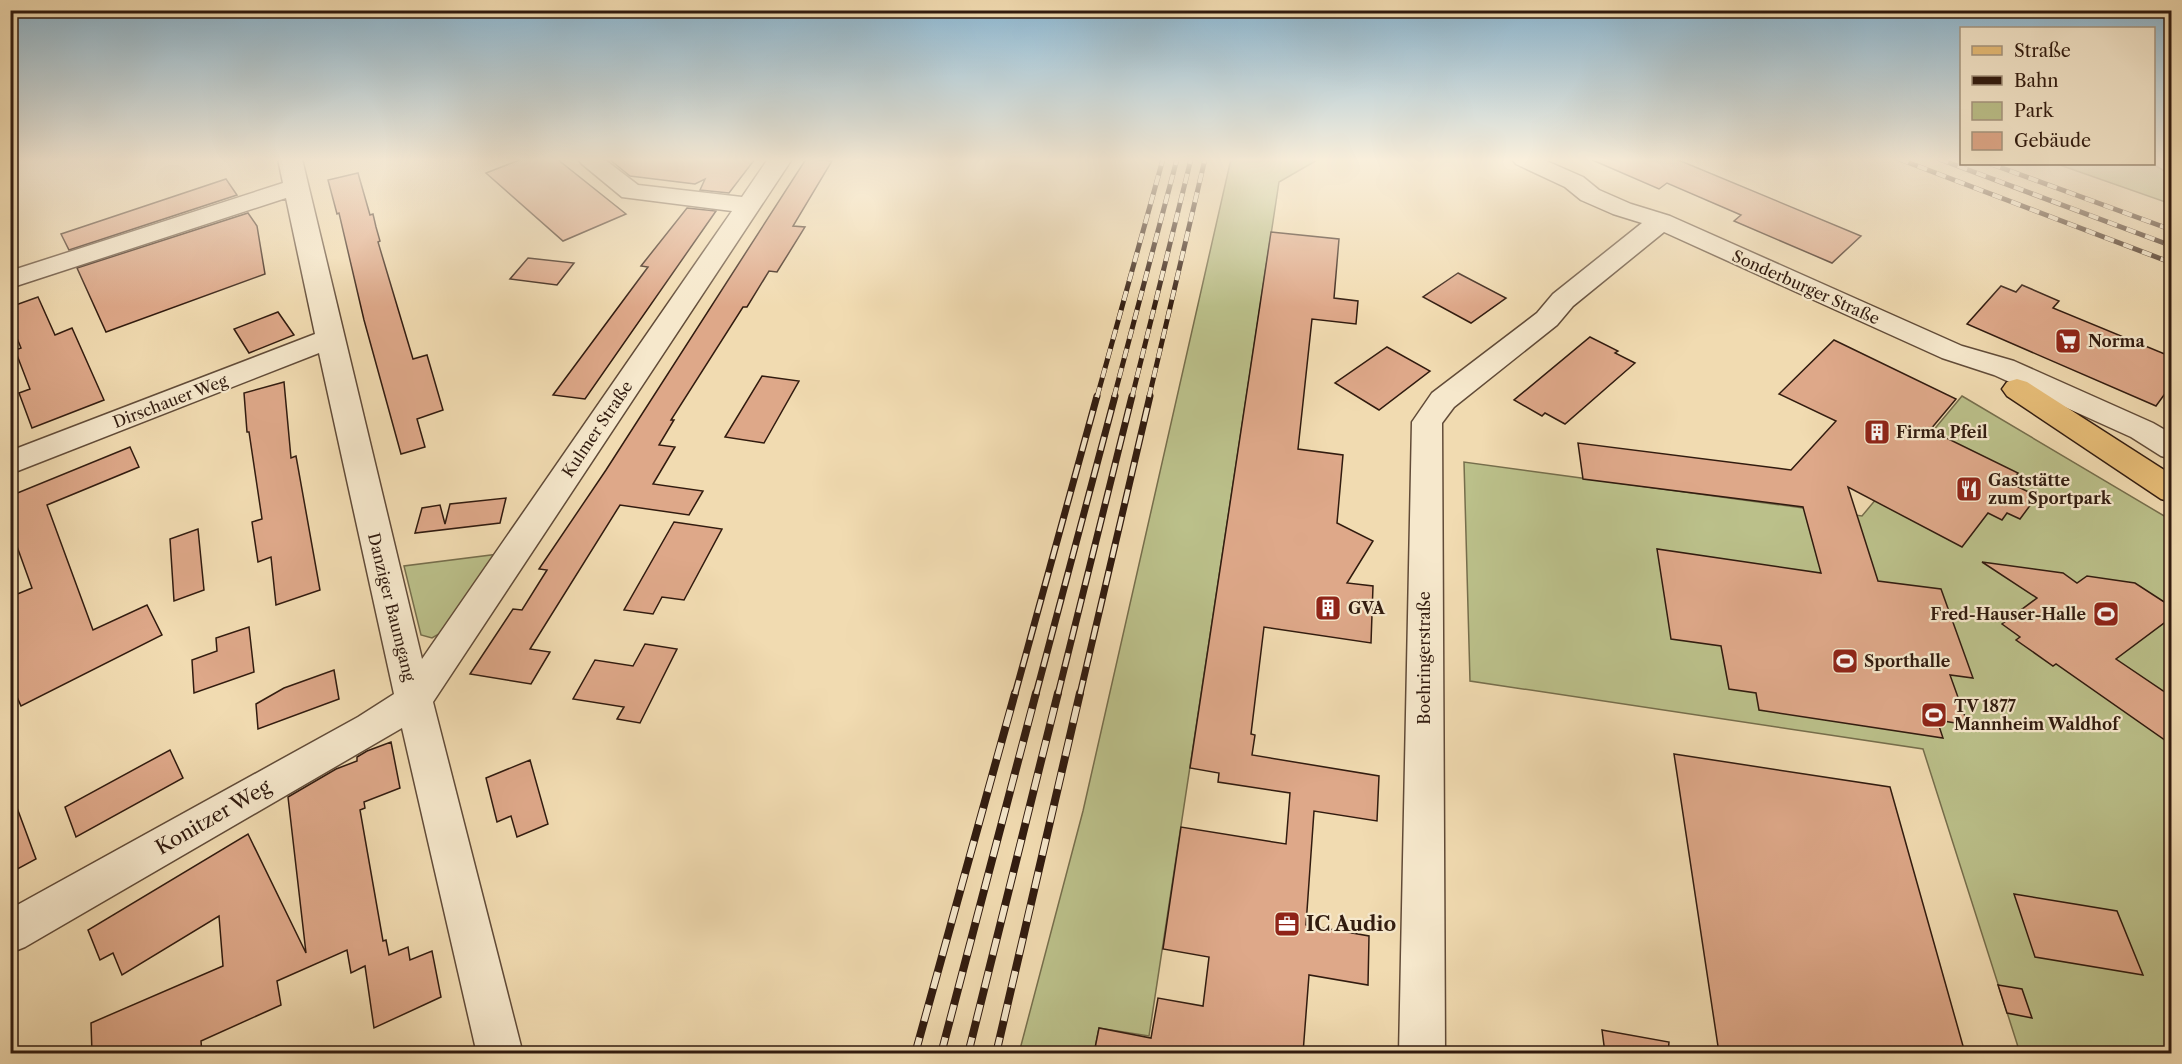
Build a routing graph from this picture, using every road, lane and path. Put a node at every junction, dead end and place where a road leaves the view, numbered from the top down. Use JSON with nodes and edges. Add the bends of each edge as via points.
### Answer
{"nodes":[{"id":1,"x":198,"y":209,"type":"edge"},
{"id":2,"x":300,"y":209,"type":"edge"},
{"id":3,"x":747,"y":209,"type":"edge"},
{"id":4,"x":1621,"y":209,"type":"edge"},
{"id":5,"x":1672,"y":226,"type":"junction"},
{"id":6,"x":10,"y":280,"type":"edge"},
{"id":7,"x":329,"y":339,"type":"junction"},
{"id":8,"x":1952,"y":352,"type":"junction"},
{"id":9,"x":2017,"y":389,"type":"junction"},
{"id":10,"x":2172,"y":448,"type":"edge"},
{"id":11,"x":2172,"y":454,"type":"edge"},
{"id":12,"x":10,"y":463,"type":"edge"},
{"id":13,"x":2170,"y":481,"type":"edge"},
{"id":14,"x":414,"y":700,"type":"junction"},
{"id":15,"x":10,"y":932,"type":"edge"},
{"id":16,"x":500,"y":1053,"type":"edge"},
{"id":17,"x":1422,"y":1053,"type":"edge"}],
"edges":[{"from":1,"to":6,"type":"street"},
{"from":2,"to":7,"type":"street","name":"Danziger Baumgang"},
{"from":3,"to":14,"type":"street","name":"Kulmer Straße"},
{"from":4,"to":5,"type":"street","name":"Sonderburger Straße"},
{"from":5,"to":8,"type":"street","name":"Sonderburger Straße"},
{"from":5,"to":17,"type":"street","name":"Boehringerstraße","via":[[1587,304],[1547,319],[1443,400],[1427,422]]},
{"from":7,"to":12,"type":"street","name":"Dirschauer Weg"},
{"from":7,"to":14,"type":"street","name":"Danziger Baumgang"},
{"from":8,"to":9,"type":"street","name":"Sonderburger Straße","via":[[1995,380]]},
{"from":8,"to":10,"type":"street","name":"Sonderburger Straße","via":[[2004,368],[2142,430]]},
{"from":9,"to":11,"type":"street","name":"Sonderburger Straße","via":[[2133,442]]},
{"from":9,"to":13,"type":"main road","via":[[2062,421]]},
{"from":14,"to":15,"type":"street","name":"Konitzer Weg"},
{"from":14,"to":16,"type":"street","name":"Danziger Baumgang"}]}
